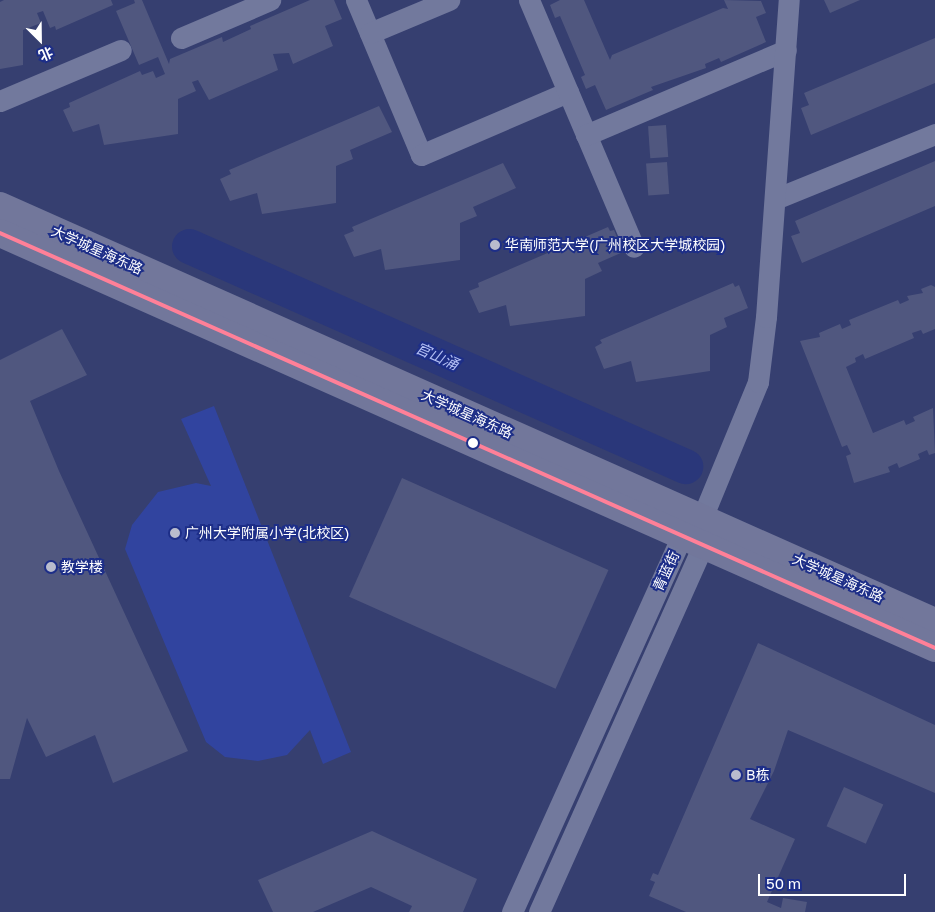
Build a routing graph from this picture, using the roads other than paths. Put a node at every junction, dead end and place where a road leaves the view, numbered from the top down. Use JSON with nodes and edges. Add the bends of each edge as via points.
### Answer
{"nodes":[{"id":1,"x":270,"y":0,"type":"edge"},
{"id":2,"x":356,"y":0,"type":"edge"},
{"id":3,"x":449,"y":0,"type":"edge"},
{"id":4,"x":529,"y":0,"type":"edge"},
{"id":5,"x":789,"y":0,"type":"edge"},
{"id":6,"x":370,"y":33,"type":"junction"},
{"id":7,"x":181,"y":38,"type":"dead end"},
{"id":8,"x":121,"y":50,"type":"dead end"},
{"id":9,"x":786,"y":50,"type":"junction"},
{"id":10,"x":568,"y":92,"type":"junction"},
{"id":11,"x":0,"y":101,"type":"edge"},
{"id":12,"x":935,"y":134,"type":"edge"},
{"id":13,"x":586,"y":135,"type":"junction"},
{"id":14,"x":775,"y":199,"type":"junction"},
{"id":15,"x":0,"y":206,"type":"edge"},
{"id":16,"x":0,"y":233,"type":"edge"},
{"id":17,"x":634,"y":247,"type":"dead end"},
{"id":18,"x":696,"y":533,"type":"junction"},
{"id":19,"x":935,"y":622,"type":"edge"},
{"id":20,"x":935,"y":648,"type":"edge"},
{"id":21,"x":512,"y":912,"type":"edge"},
{"id":22,"x":539,"y":912,"type":"edge"}],
"edges":[{"from":1,"to":7,"type":"street"},
{"from":2,"to":6,"type":"street"},
{"from":3,"to":6,"type":"street"},
{"from":4,"to":10,"type":"street"},
{"from":5,"to":9,"type":"street"},
{"from":6,"to":10,"type":"street","via":[[422,154]]},
{"from":8,"to":11,"type":"street"},
{"from":9,"to":13,"type":"street"},
{"from":9,"to":14,"type":"street"},
{"from":10,"to":13,"type":"street"},
{"from":12,"to":14,"type":"street"},
{"from":13,"to":17,"type":"street"},
{"from":14,"to":18,"type":"street","via":[[761,368]]},
{"from":15,"to":18,"type":"main road","name":"大学城星海东路"},
{"from":16,"to":18,"type":"main road","name":"大学城星海东路"},
{"from":18,"to":19,"type":"main road","name":"大学城星海东路"},
{"from":18,"to":20,"type":"main road","name":"大学城星海东路"},
{"from":18,"to":21,"type":"street","name":"青蓝街"},
{"from":18,"to":22,"type":"street","name":"青蓝街"}]}
